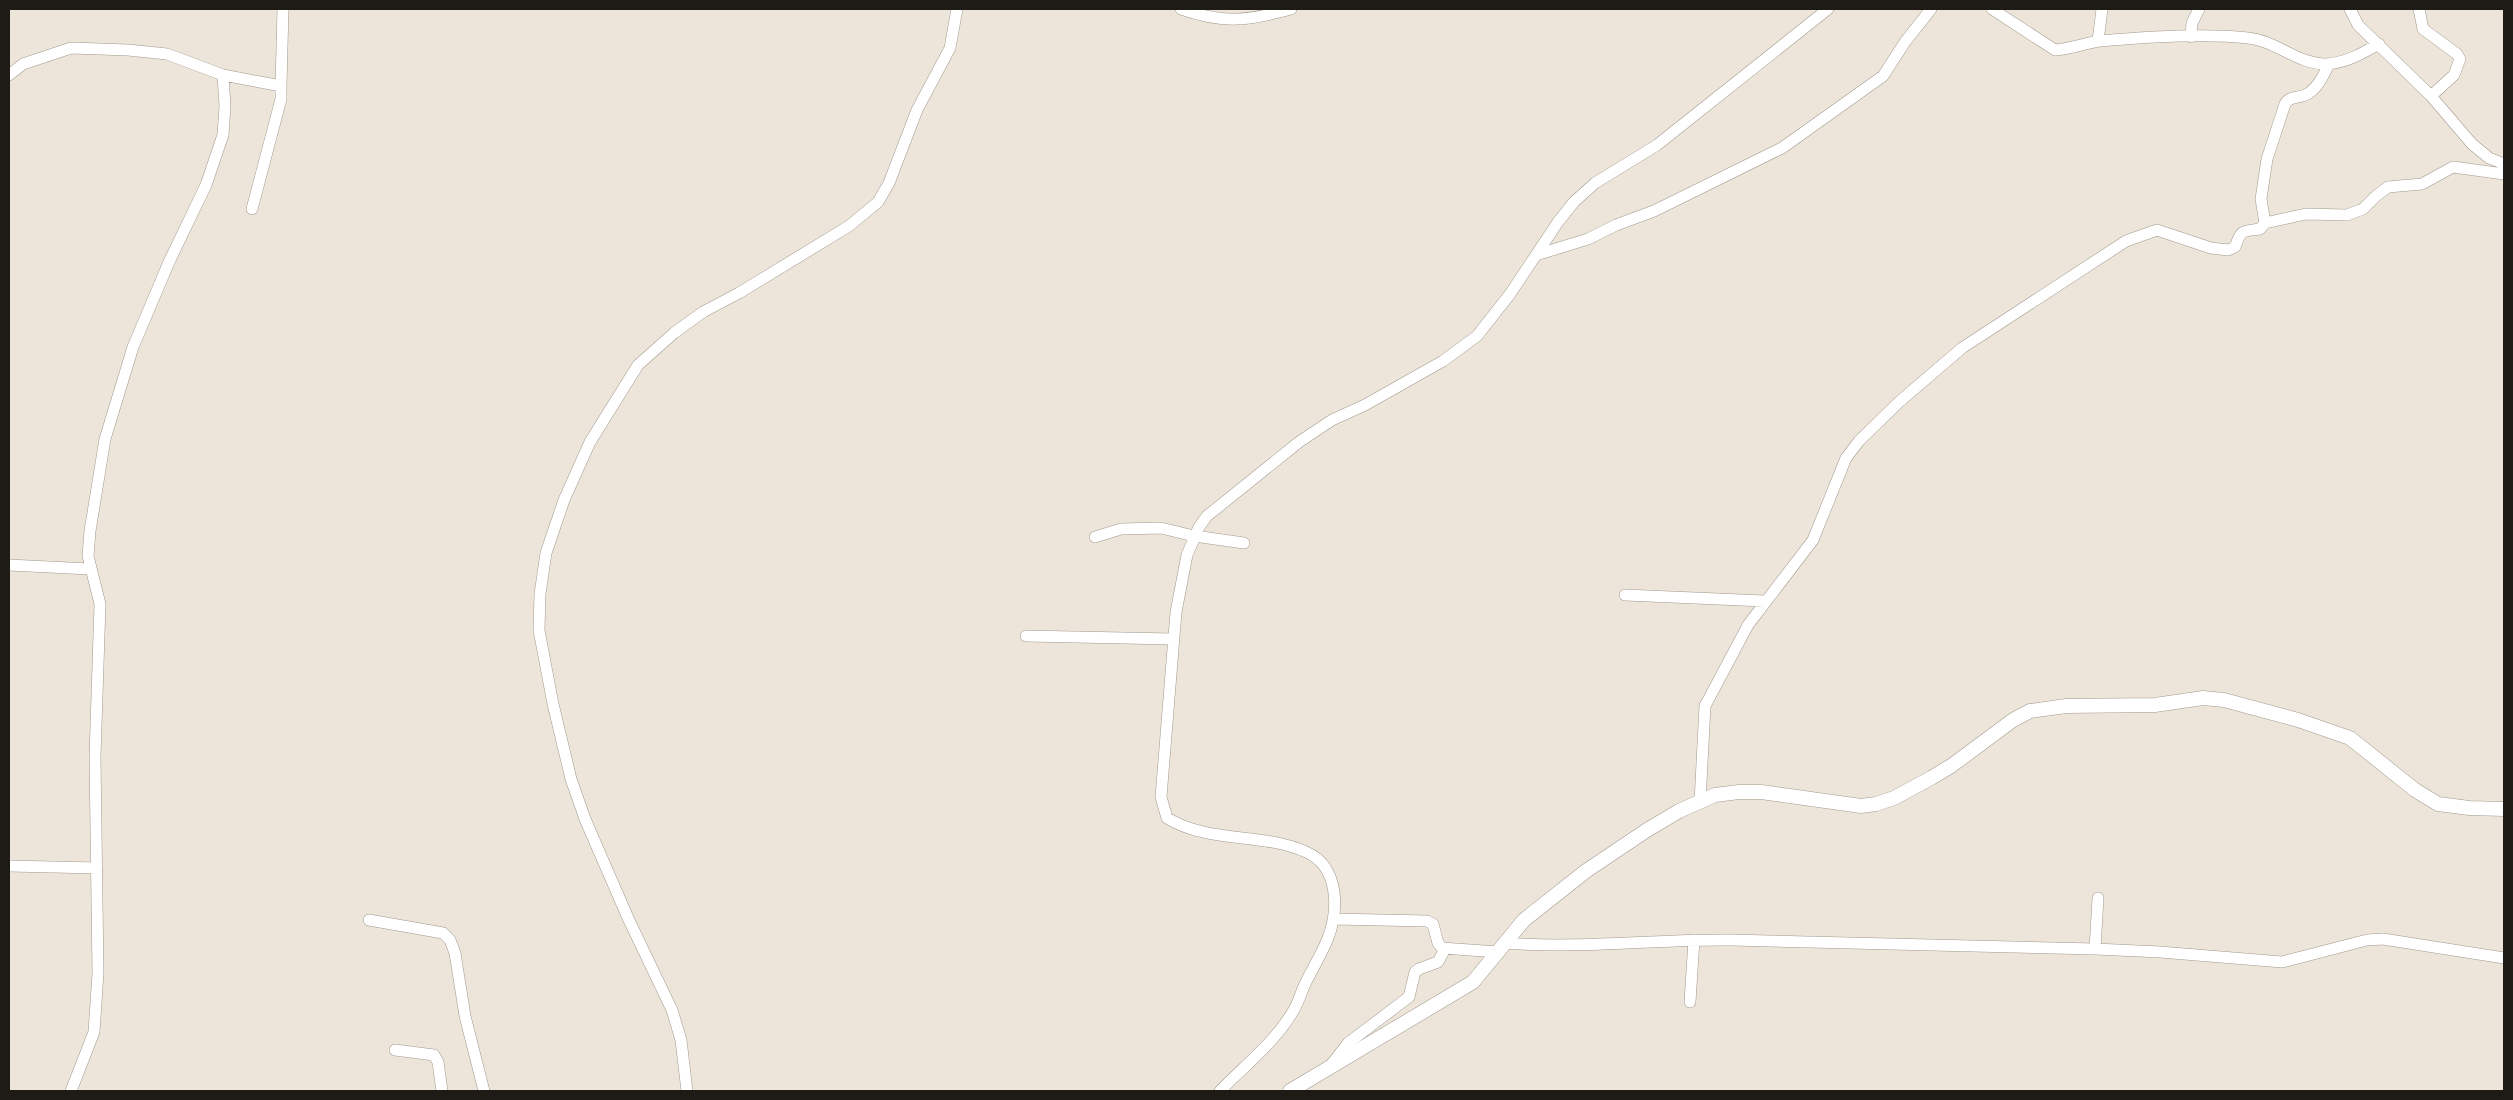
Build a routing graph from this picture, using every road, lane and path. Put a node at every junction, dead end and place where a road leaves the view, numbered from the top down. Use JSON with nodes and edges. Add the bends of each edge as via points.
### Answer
{"nodes":[{"id":1,"x":283,"y":9,"type":"edge"},
{"id":2,"x":956,"y":9,"type":"edge"},
{"id":3,"x":1181,"y":9,"type":"edge"},
{"id":4,"x":1290,"y":9,"type":"edge"},
{"id":5,"x":1828,"y":9,"type":"edge"},
{"id":6,"x":1931,"y":9,"type":"edge"},
{"id":7,"x":1992,"y":9,"type":"edge"},
{"id":8,"x":2102,"y":9,"type":"edge"},
{"id":9,"x":2199,"y":9,"type":"edge"},
{"id":10,"x":2419,"y":9,"type":"edge"},
{"id":11,"x":2350,"y":10,"type":"edge"},
{"id":12,"x":2191,"y":37,"type":"junction"},
{"id":13,"x":2098,"y":41,"type":"junction"},
{"id":14,"x":2379,"y":44,"type":"junction"},
{"id":15,"x":2329,"y":64,"type":"junction"},
{"id":16,"x":9,"y":75,"type":"edge"},
{"id":17,"x":224,"y":75,"type":"junction"},
{"id":18,"x":282,"y":86,"type":"junction"},
{"id":19,"x":2432,"y":96,"type":"junction"},
{"id":20,"x":2504,"y":164,"type":"edge"},
{"id":21,"x":2504,"y":174,"type":"edge"},
{"id":22,"x":252,"y":208,"type":"dead end"},
{"id":23,"x":2265,"y":223,"type":"junction"},
{"id":24,"x":1536,"y":255,"type":"junction"},
{"id":25,"x":1194,"y":536,"type":"junction"},
{"id":26,"x":1095,"y":537,"type":"dead end"},
{"id":27,"x":1244,"y":543,"type":"dead end"},
{"id":28,"x":9,"y":565,"type":"edge"},
{"id":29,"x":90,"y":569,"type":"junction"},
{"id":30,"x":1625,"y":595,"type":"dead end"},
{"id":31,"x":1765,"y":601,"type":"junction"},
{"id":32,"x":1026,"y":636,"type":"dead end"},
{"id":33,"x":1173,"y":639,"type":"junction"},
{"id":34,"x":1700,"y":802,"type":"junction"},
{"id":35,"x":2504,"y":809,"type":"edge"},
{"id":36,"x":9,"y":866,"type":"edge"},
{"id":37,"x":97,"y":868,"type":"junction"},
{"id":38,"x":2098,"y":898,"type":"dead end"},
{"id":39,"x":1334,"y":919,"type":"junction"},
{"id":40,"x":369,"y":920,"type":"dead end"},
{"id":41,"x":1694,"y":940,"type":"junction"},
{"id":42,"x":1501,"y":947,"type":"junction"},
{"id":43,"x":1445,"y":949,"type":"junction"},
{"id":44,"x":2095,"y":949,"type":"junction"},
{"id":45,"x":2504,"y":958,"type":"edge"},
{"id":46,"x":1690,"y":1002,"type":"dead end"},
{"id":47,"x":395,"y":1050,"type":"dead end"},
{"id":48,"x":1329,"y":1068,"type":"junction"},
{"id":49,"x":71,"y":1091,"type":"edge"},
{"id":50,"x":442,"y":1091,"type":"edge"},
{"id":51,"x":484,"y":1091,"type":"edge"},
{"id":52,"x":687,"y":1091,"type":"edge"},
{"id":53,"x":1220,"y":1091,"type":"edge"},
{"id":54,"x":1290,"y":1091,"type":"edge"}],
"edges":[{"from":1,"to":18,"type":"street"},
{"from":2,"to":52,"type":"street","via":[[950,48],[917,110],[890,183],[878,202],[849,226],[703,312],[638,365],[590,442],[564,500],[546,553],[539,630],[572,779],[585,819],[672,1010],[681,1040]]},
{"from":3,"to":4,"type":"street","via":[[1207,18],[1230,20]]},
{"from":5,"to":24,"type":"street","via":[[1657,145],[1595,184],[1574,202]]},
{"from":6,"to":24,"type":"street","via":[[1882,76],[1782,148],[1654,211],[1588,239]]},
{"from":7,"to":13,"type":"street","via":[[2055,50]]},
{"from":8,"to":13,"type":"street"},
{"from":9,"to":12,"type":"street","via":[[2192,23]]},
{"from":10,"to":19,"type":"street","via":[[2423,29],[2456,54],[2459,66]]},
{"from":11,"to":14,"type":"street","via":[[2358,25]]},
{"from":12,"to":13,"type":"street"},
{"from":12,"to":15,"type":"street","via":[[2250,38],[2276,46],[2302,60]]},
{"from":14,"to":15,"type":"street","via":[[2351,59]]},
{"from":14,"to":19,"type":"street"},
{"from":15,"to":23,"type":"street","via":[[2324,76],[2308,93],[2291,98],[2285,104],[2267,159],[2261,199]]},
{"from":16,"to":17,"type":"street","via":[[23,64],[71,48],[167,54]]},
{"from":17,"to":18,"type":"street"},
{"from":17,"to":29,"type":"street","via":[[223,135],[218,154],[133,346],[105,439],[90,531]]},
{"from":18,"to":22,"type":"street"},
{"from":19,"to":20,"type":"street","via":[[2472,144],[2489,158]]},
{"from":21,"to":23,"type":"street","via":[[2453,167],[2422,184],[2388,187],[2363,209],[2347,215],[2306,214]]},
{"from":23,"to":31,"type":"street","via":[[2260,229],[2244,230],[2235,247],[2228,250],[2186,241],[2157,230],[2131,239],[1962,348],[1859,441],[1846,458],[1813,540]]},
{"from":24,"to":25,"type":"street","via":[[1506,301],[1477,336],[1443,361],[1315,431],[1221,503],[1207,516]]},
{"from":25,"to":26,"type":"street","via":[[1161,528],[1141,528],[1121,529]]},
{"from":25,"to":27,"type":"street"},
{"from":25,"to":33,"type":"street","via":[[1187,555]]},
{"from":28,"to":29,"type":"street"},
{"from":29,"to":37,"type":"street","via":[[100,604],[95,757]]},
{"from":30,"to":31,"type":"street"},
{"from":31,"to":34,"type":"street","via":[[1748,625],[1705,706]]},
{"from":32,"to":33,"type":"street"},
{"from":33,"to":39,"type":"street","via":[[1161,797],[1167,818],[1214,836],[1306,852],[1328,870],[1333,884]]},
{"from":34,"to":35,"type":"street","via":[[1739,792],[1761,792],[1861,806],[1876,804],[1894,798],[1951,766],[2030,711],[2066,706],[2154,705],[2204,698],[2224,700],[2298,720],[2350,738],[2415,790],[2438,804]]},
{"from":34,"to":42,"type":"street","via":[[1647,830],[1586,871],[1524,920]]},
{"from":36,"to":37,"type":"street"},
{"from":37,"to":49,"type":"street","via":[[98,973],[94,1032]]},
{"from":38,"to":44,"type":"street"},
{"from":39,"to":43,"type":"street","via":[[1427,921],[1434,927],[1439,946]]},
{"from":39,"to":53,"type":"street","via":[[1328,939],[1292,1013],[1272,1039]]},
{"from":40,"to":51,"type":"street","via":[[443,933],[450,940]]},
{"from":41,"to":42,"type":"street"},
{"from":41,"to":44,"type":"street"},
{"from":41,"to":46,"type":"street"},
{"from":42,"to":43,"type":"street"},
{"from":42,"to":48,"type":"street","via":[[1474,982]]},
{"from":43,"to":48,"type":"street","via":[[1438,962],[1415,972],[1409,998],[1348,1043]]},
{"from":44,"to":45,"type":"street","via":[[2282,962],[2367,940],[2383,939]]},
{"from":47,"to":50,"type":"street","via":[[434,1055]]},
{"from":48,"to":54,"type":"street"}]}
